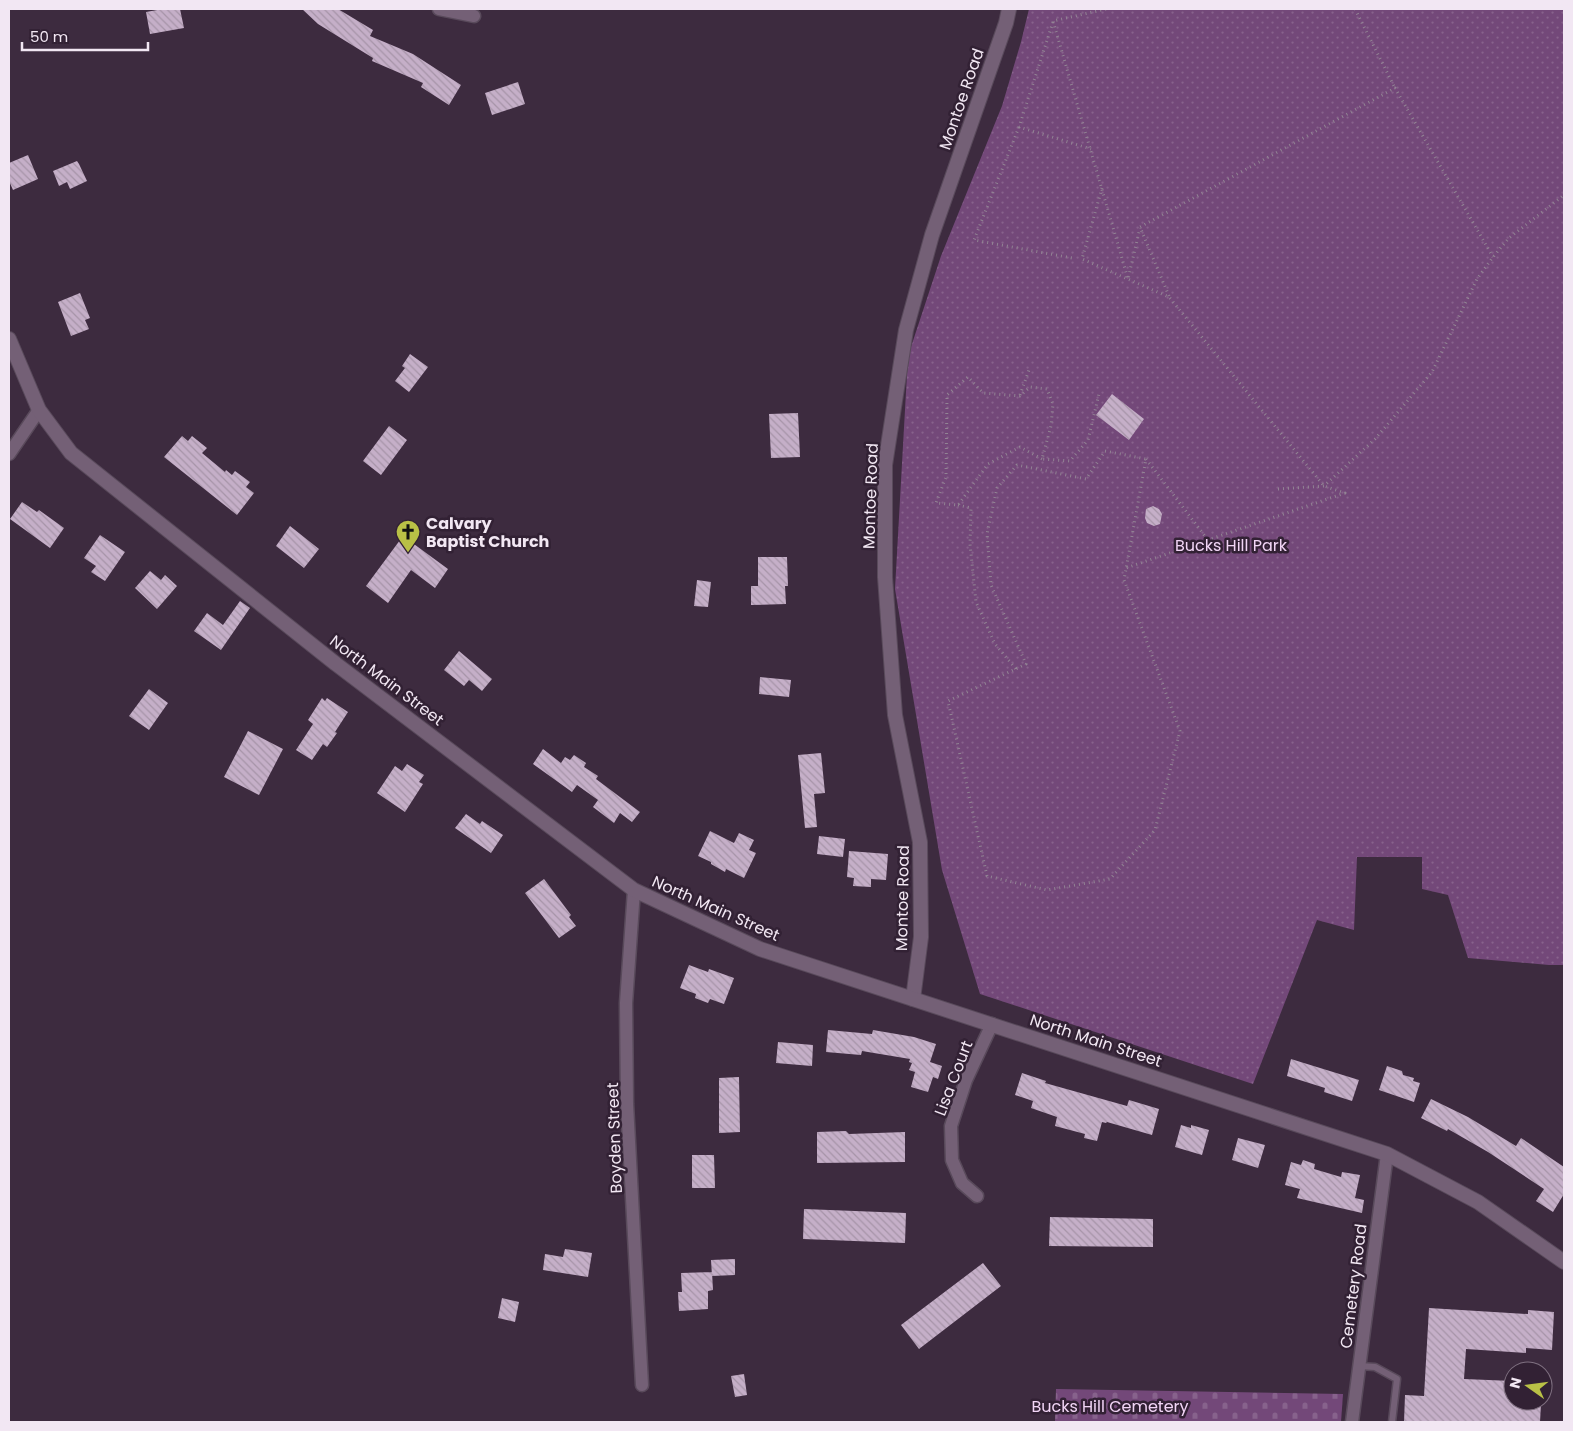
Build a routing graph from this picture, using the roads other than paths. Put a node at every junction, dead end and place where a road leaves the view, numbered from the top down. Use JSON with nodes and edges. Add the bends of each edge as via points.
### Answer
{"nodes":[{"id":1,"x":439,"y":9,"type":"edge"},
{"id":2,"x":1009,"y":9,"type":"edge"},
{"id":3,"x":474,"y":16,"type":"dead end"},
{"id":4,"x":9,"y":339,"type":"edge"},
{"id":5,"x":39,"y":410,"type":"junction"},
{"id":6,"x":9,"y":454,"type":"edge"},
{"id":7,"x":634,"y":890,"type":"junction"},
{"id":8,"x":913,"y":999,"type":"junction"},
{"id":9,"x":992,"y":1024,"type":"junction"},
{"id":10,"x":1387,"y":1154,"type":"junction"},
{"id":11,"x":977,"y":1196,"type":"dead end"},
{"id":12,"x":1564,"y":1262,"type":"edge"},
{"id":13,"x":1359,"y":1366,"type":"junction"},
{"id":14,"x":642,"y":1386,"type":"dead end"},
{"id":15,"x":1352,"y":1422,"type":"edge"},
{"id":16,"x":1392,"y":1422,"type":"edge"}],
"edges":[{"from":1,"to":3,"type":"street"},
{"from":2,"to":8,"type":"main road","name":"Montoe Road","via":[[932,235],[906,330],[885,465],[884,577],[895,715],[920,842],[922,937]]},
{"from":4,"to":5,"type":"main road","name":"North Main Street"},
{"from":5,"to":6,"type":"street"},
{"from":5,"to":7,"type":"main road","name":"North Main Street","via":[[71,454],[336,664]]},
{"from":7,"to":8,"type":"main road","name":"North Main Street","via":[[760,950]]},
{"from":7,"to":14,"type":"street","name":"Boyden Street","via":[[626,1003]]},
{"from":8,"to":9,"type":"main road","name":"North Main Street"},
{"from":9,"to":10,"type":"main road","name":"North Main Street"},
{"from":9,"to":11,"type":"street","name":"Lisa Court","via":[[966,1080],[951,1126],[952,1160],[962,1183]]},
{"from":10,"to":12,"type":"main road","name":"North Main Street","via":[[1478,1202]]},
{"from":10,"to":13,"type":"street","name":"Cemetery Road"},
{"from":13,"to":15,"type":"street","name":"Cemetery Road"},
{"from":13,"to":16,"type":"lane","via":[[1374,1367],[1397,1379]]}]}
